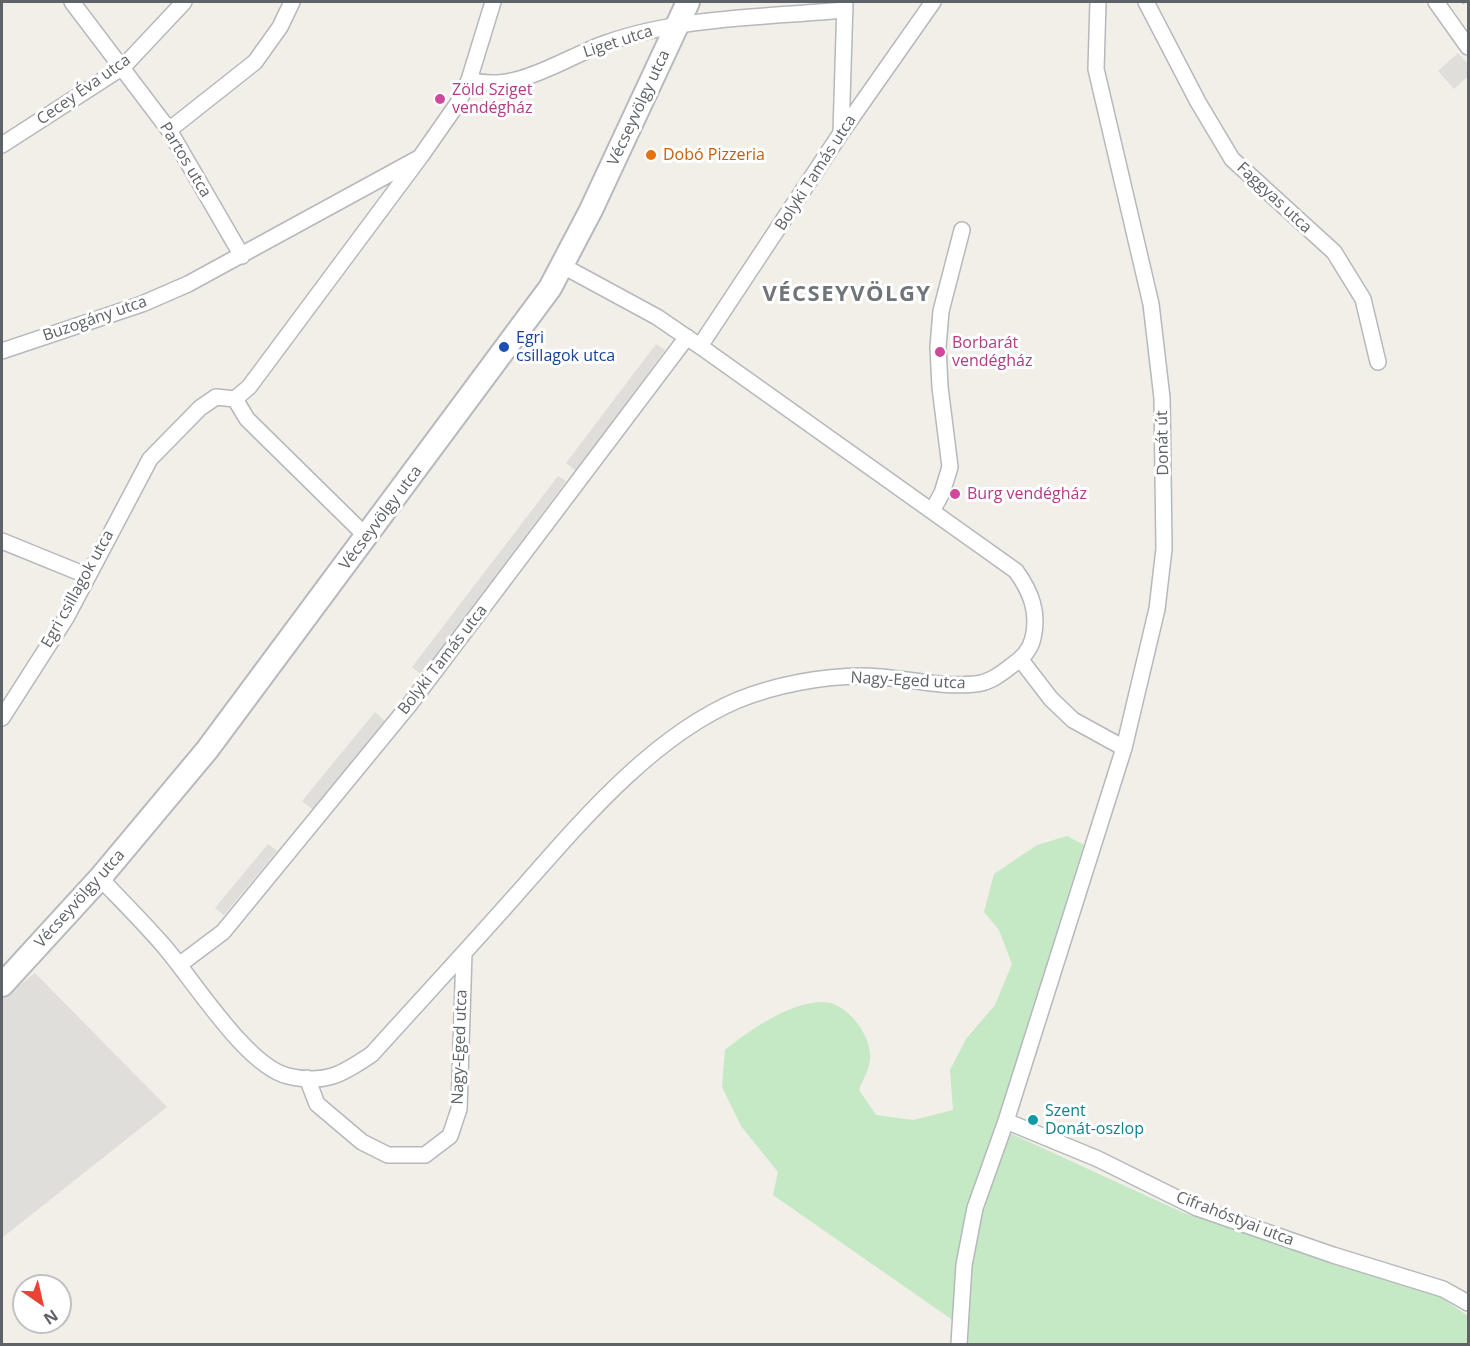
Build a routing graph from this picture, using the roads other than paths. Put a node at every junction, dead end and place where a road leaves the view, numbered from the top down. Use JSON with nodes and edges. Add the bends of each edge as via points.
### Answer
{"nodes":[{"id":1,"x":72,"y":2,"type":"edge"},
{"id":2,"x":184,"y":2,"type":"edge"},
{"id":3,"x":292,"y":2,"type":"edge"},
{"id":4,"x":493,"y":2,"type":"edge"},
{"id":5,"x":688,"y":2,"type":"edge"},
{"id":6,"x":933,"y":2,"type":"edge"},
{"id":7,"x":1098,"y":2,"type":"edge"},
{"id":8,"x":1146,"y":2,"type":"edge"},
{"id":9,"x":1436,"y":2,"type":"edge"},
{"id":10,"x":845,"y":6,"type":"edge"},
{"id":11,"x":677,"y":26,"type":"junction"},
{"id":12,"x":1468,"y":47,"type":"edge"},
{"id":13,"x":123,"y":67,"type":"junction"},
{"id":14,"x":469,"y":80,"type":"junction"},
{"id":15,"x":169,"y":130,"type":"junction"},
{"id":16,"x":841,"y":133,"type":"junction"},
{"id":17,"x":2,"y":145,"type":"edge"},
{"id":18,"x":421,"y":156,"type":"junction"},
{"id":19,"x":962,"y":230,"type":"dead end"},
{"id":20,"x":242,"y":256,"type":"junction"},
{"id":21,"x":563,"y":266,"type":"junction"},
{"id":22,"x":687,"y":337,"type":"junction"},
{"id":23,"x":700,"y":346,"type":"junction"},
{"id":24,"x":2,"y":351,"type":"edge"},
{"id":25,"x":1378,"y":362,"type":"dead end"},
{"id":26,"x":235,"y":399,"type":"junction"},
{"id":27,"x":932,"y":511,"type":"junction"},
{"id":28,"x":367,"y":537,"type":"junction"},
{"id":29,"x":2,"y":541,"type":"edge"},
{"id":30,"x":88,"y":576,"type":"junction"},
{"id":31,"x":1021,"y":660,"type":"junction"},
{"id":32,"x":2,"y":718,"type":"edge"},
{"id":33,"x":1124,"y":748,"type":"junction"},
{"id":34,"x":100,"y":878,"type":"junction"},
{"id":35,"x":464,"y":953,"type":"junction"},
{"id":36,"x":179,"y":965,"type":"junction"},
{"id":37,"x":2,"y":985,"type":"edge"},
{"id":38,"x":307,"y":1078,"type":"junction"},
{"id":39,"x":1006,"y":1121,"type":"junction"},
{"id":40,"x":1468,"y":1303,"type":"edge"},
{"id":41,"x":959,"y":1344,"type":"edge"}],
"edges":[{"from":1,"to":13,"type":"street","name":"Partos utca"},
{"from":2,"to":13,"type":"street","name":"Cecey Éva utca"},
{"from":3,"to":15,"type":"street","via":[[255,62]]},
{"from":4,"to":14,"type":"street"},
{"from":5,"to":11,"type":"main road","name":"Vécseyvölgy utca"},
{"from":6,"to":16,"type":"street","name":"Bolyki Tamás utca"},
{"from":7,"to":33,"type":"street","name":"Donát út","via":[[1096,69],[1151,304],[1162,398],[1164,549],[1152,630]]},
{"from":8,"to":25,"type":"street","name":"Faggyas utca","via":[[1232,159],[1334,252],[1363,299]]},
{"from":9,"to":12,"type":"street"},
{"from":10,"to":11,"type":"street","name":"Liget utca"},
{"from":10,"to":16,"type":"street"},
{"from":11,"to":14,"type":"street","name":"Liget utca","via":[[607,42],[511,82],[484,84]]},
{"from":11,"to":21,"type":"main road","name":"Vécseyvölgy utca"},
{"from":13,"to":15,"type":"street","name":"Partos utca"},
{"from":13,"to":17,"type":"street","name":"Cecey Éva utca"},
{"from":14,"to":18,"type":"street"},
{"from":15,"to":20,"type":"street","name":"Partos utca"},
{"from":16,"to":23,"type":"street","name":"Bolyki Tamás utca"},
{"from":18,"to":20,"type":"street"},
{"from":18,"to":26,"type":"street","via":[[249,387]]},
{"from":19,"to":27,"type":"street","via":[[941,311],[938,347],[950,466]]},
{"from":20,"to":24,"type":"street","name":"Buzogány utca","via":[[142,304]]},
{"from":21,"to":22,"type":"street"},
{"from":21,"to":28,"type":"main road","name":"Vécseyvölgy utca","via":[[509,346]]},
{"from":22,"to":23,"type":"street"},
{"from":22,"to":36,"type":"street","name":"Bolyki Tamás utca","via":[[410,704],[223,932]]},
{"from":23,"to":27,"type":"street"},
{"from":26,"to":28,"type":"street","via":[[247,419]]},
{"from":26,"to":30,"type":"street","name":"Egri csillagok utca","via":[[216,397],[150,459]]},
{"from":27,"to":31,"type":"street","via":[[1016,571],[1027,586],[1034,602],[1034,631],[1032,644]]},
{"from":28,"to":34,"type":"main road","name":"Vécseyvölgy utca","via":[[207,750]]},
{"from":29,"to":30,"type":"street"},
{"from":30,"to":32,"type":"street","name":"Egri csillagok utca"},
{"from":31,"to":33,"type":"street","via":[[1073,720]]},
{"from":31,"to":35,"type":"street","name":"Nagy-Eged utca","via":[[977,684],[846,677],[768,690],[714,711],[638,766],[564,841]]},
{"from":33,"to":39,"type":"street","name":"Donát út"},
{"from":34,"to":36,"type":"street","name":"Nagy-Eged utca"},
{"from":34,"to":37,"type":"main road","name":"Vécseyvölgy utca"},
{"from":35,"to":38,"type":"street","name":"Nagy-Eged utca","via":[[372,1054],[328,1079]]},
{"from":35,"to":38,"type":"street","name":"Nagy-Eged utca","via":[[459,1109],[450,1136],[425,1155],[388,1155],[362,1142],[317,1104]]},
{"from":36,"to":38,"type":"street","name":"Nagy-Eged utca","via":[[255,1058],[286,1076]]},
{"from":39,"to":40,"type":"street","name":"Cifrahóstyai utca","via":[[1098,1159],[1197,1209],[1443,1289]]},
{"from":39,"to":41,"type":"street","name":"Donát út","via":[[975,1208],[964,1265]]}]}
